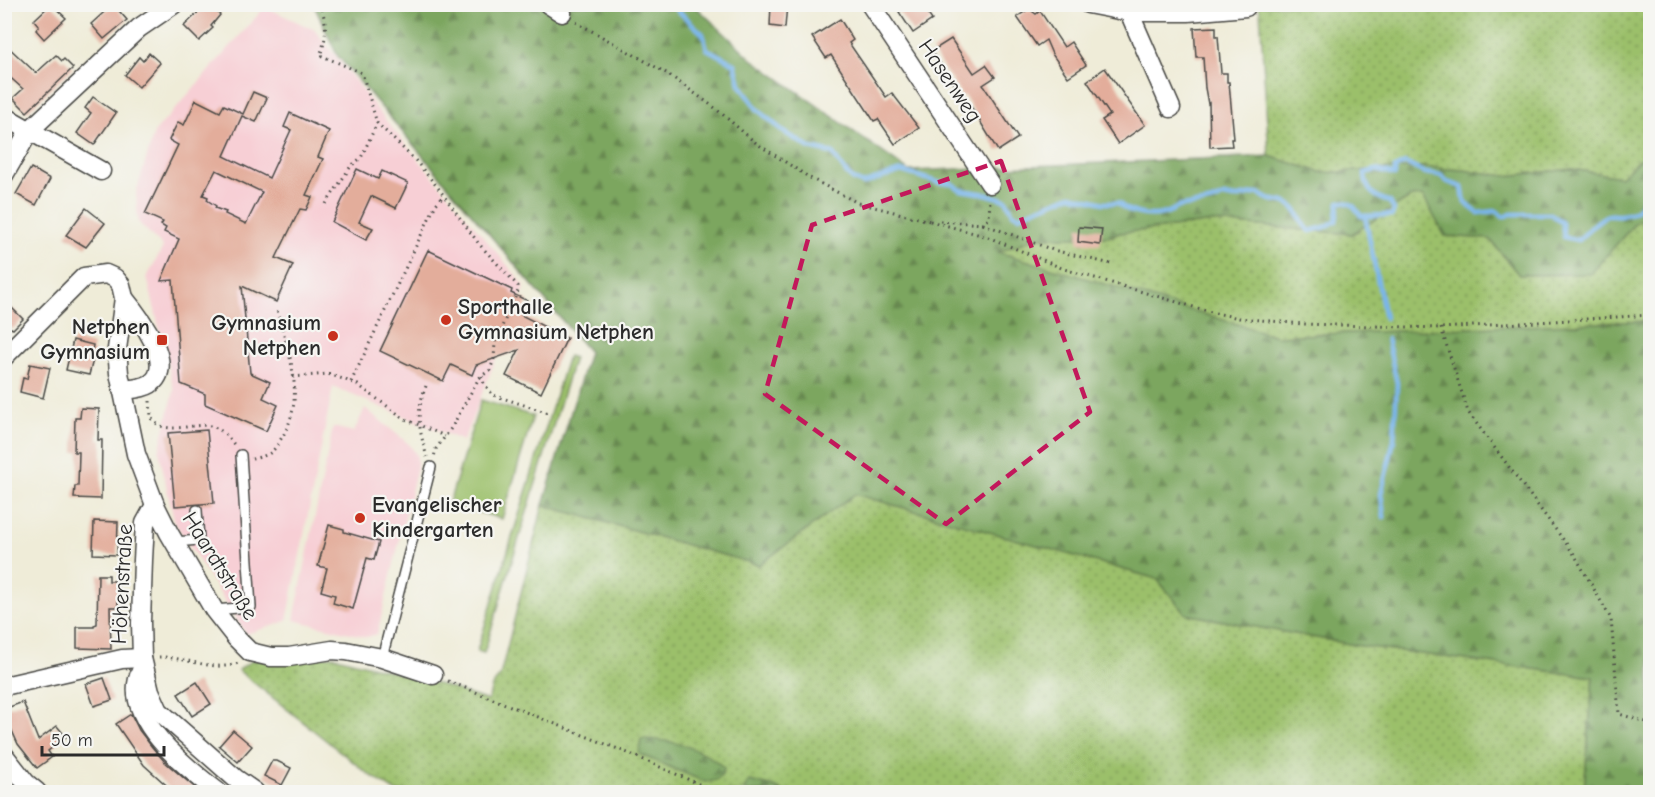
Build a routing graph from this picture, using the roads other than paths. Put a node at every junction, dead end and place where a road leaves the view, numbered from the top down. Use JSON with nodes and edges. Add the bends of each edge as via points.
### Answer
{"nodes":[{"id":1,"x":174,"y":4,"type":"edge"},
{"id":2,"x":870,"y":4,"type":"edge"},
{"id":3,"x":1088,"y":4,"type":"edge"},
{"id":4,"x":1245,"y":6,"type":"edge"},
{"id":5,"x":1129,"y":12,"type":"junction"},
{"id":6,"x":1172,"y":108,"type":"dead end"},
{"id":7,"x":4,"y":116,"type":"edge"},
{"id":8,"x":30,"y":130,"type":"junction"},
{"id":9,"x":101,"y":171,"type":"dead end"},
{"id":10,"x":4,"y":175,"type":"edge"},
{"id":11,"x":990,"y":184,"type":"dead end"},
{"id":12,"x":124,"y":298,"type":"junction"},
{"id":13,"x":4,"y":357,"type":"edge"},
{"id":14,"x":122,"y":390,"type":"junction"},
{"id":15,"x":242,"y":459,"type":"road end"},
{"id":16,"x":430,"y":467,"type":"road end"},
{"id":17,"x":155,"y":505,"type":"junction"},
{"id":18,"x":197,"y":510,"type":"dead end"},
{"id":19,"x":175,"y":542,"type":"junction"},
{"id":20,"x":214,"y":610,"type":"junction"},
{"id":21,"x":382,"y":658,"type":"junction"},
{"id":22,"x":143,"y":662,"type":"junction"},
{"id":23,"x":433,"y":675,"type":"road end"},
{"id":24,"x":4,"y":686,"type":"edge"},
{"id":25,"x":4,"y":755,"type":"edge"},
{"id":26,"x":38,"y":792,"type":"edge"},
{"id":27,"x":218,"y":792,"type":"edge"},
{"id":28,"x":255,"y":792,"type":"edge"}],
"edges":[{"from":1,"to":8,"type":"street","via":[[139,28]]},
{"from":2,"to":11,"type":"street","name":"Hasenweg"},
{"from":3,"to":5,"type":"street"},
{"from":4,"to":5,"type":"street","via":[[1188,12]]},
{"from":5,"to":6,"type":"street"},
{"from":7,"to":8,"type":"street"},
{"from":8,"to":9,"type":"street"},
{"from":8,"to":10,"type":"street"},
{"from":12,"to":13,"type":"street","via":[[115,278],[106,274],[84,277]]},
{"from":12,"to":14,"type":"street","name":"Haardtstraße","via":[[117,349]]},
{"from":12,"to":14,"type":"street","via":[[137,314],[161,362],[160,372],[149,385]]},
{"from":14,"to":17,"type":"street","name":"Haardtstraße","via":[[136,454]]},
{"from":15,"to":20,"type":"lane","via":[[251,607]]},
{"from":16,"to":21,"type":"lane"},
{"from":17,"to":19,"type":"street","name":"Haardtstraße"},
{"from":17,"to":22,"type":"street","name":"Höhenstraße","via":[[145,523]]},
{"from":18,"to":19,"type":"lane","via":[[199,540]]},
{"from":19,"to":20,"type":"street","name":"Haardtstraße"},
{"from":20,"to":21,"type":"street","name":"Haardtstraße","via":[[250,652],[289,657],[332,650]]},
{"from":21,"to":23,"type":"street","name":"Haardtstraße"},
{"from":22,"to":24,"type":"street","via":[[122,659]]},
{"from":22,"to":27,"type":"street","name":"Höhenstraße","via":[[137,693],[141,712],[156,736]]},
{"from":22,"to":28,"type":"street","name":"Höhenstraße","via":[[159,711]]},
{"from":25,"to":26,"type":"street"}]}
